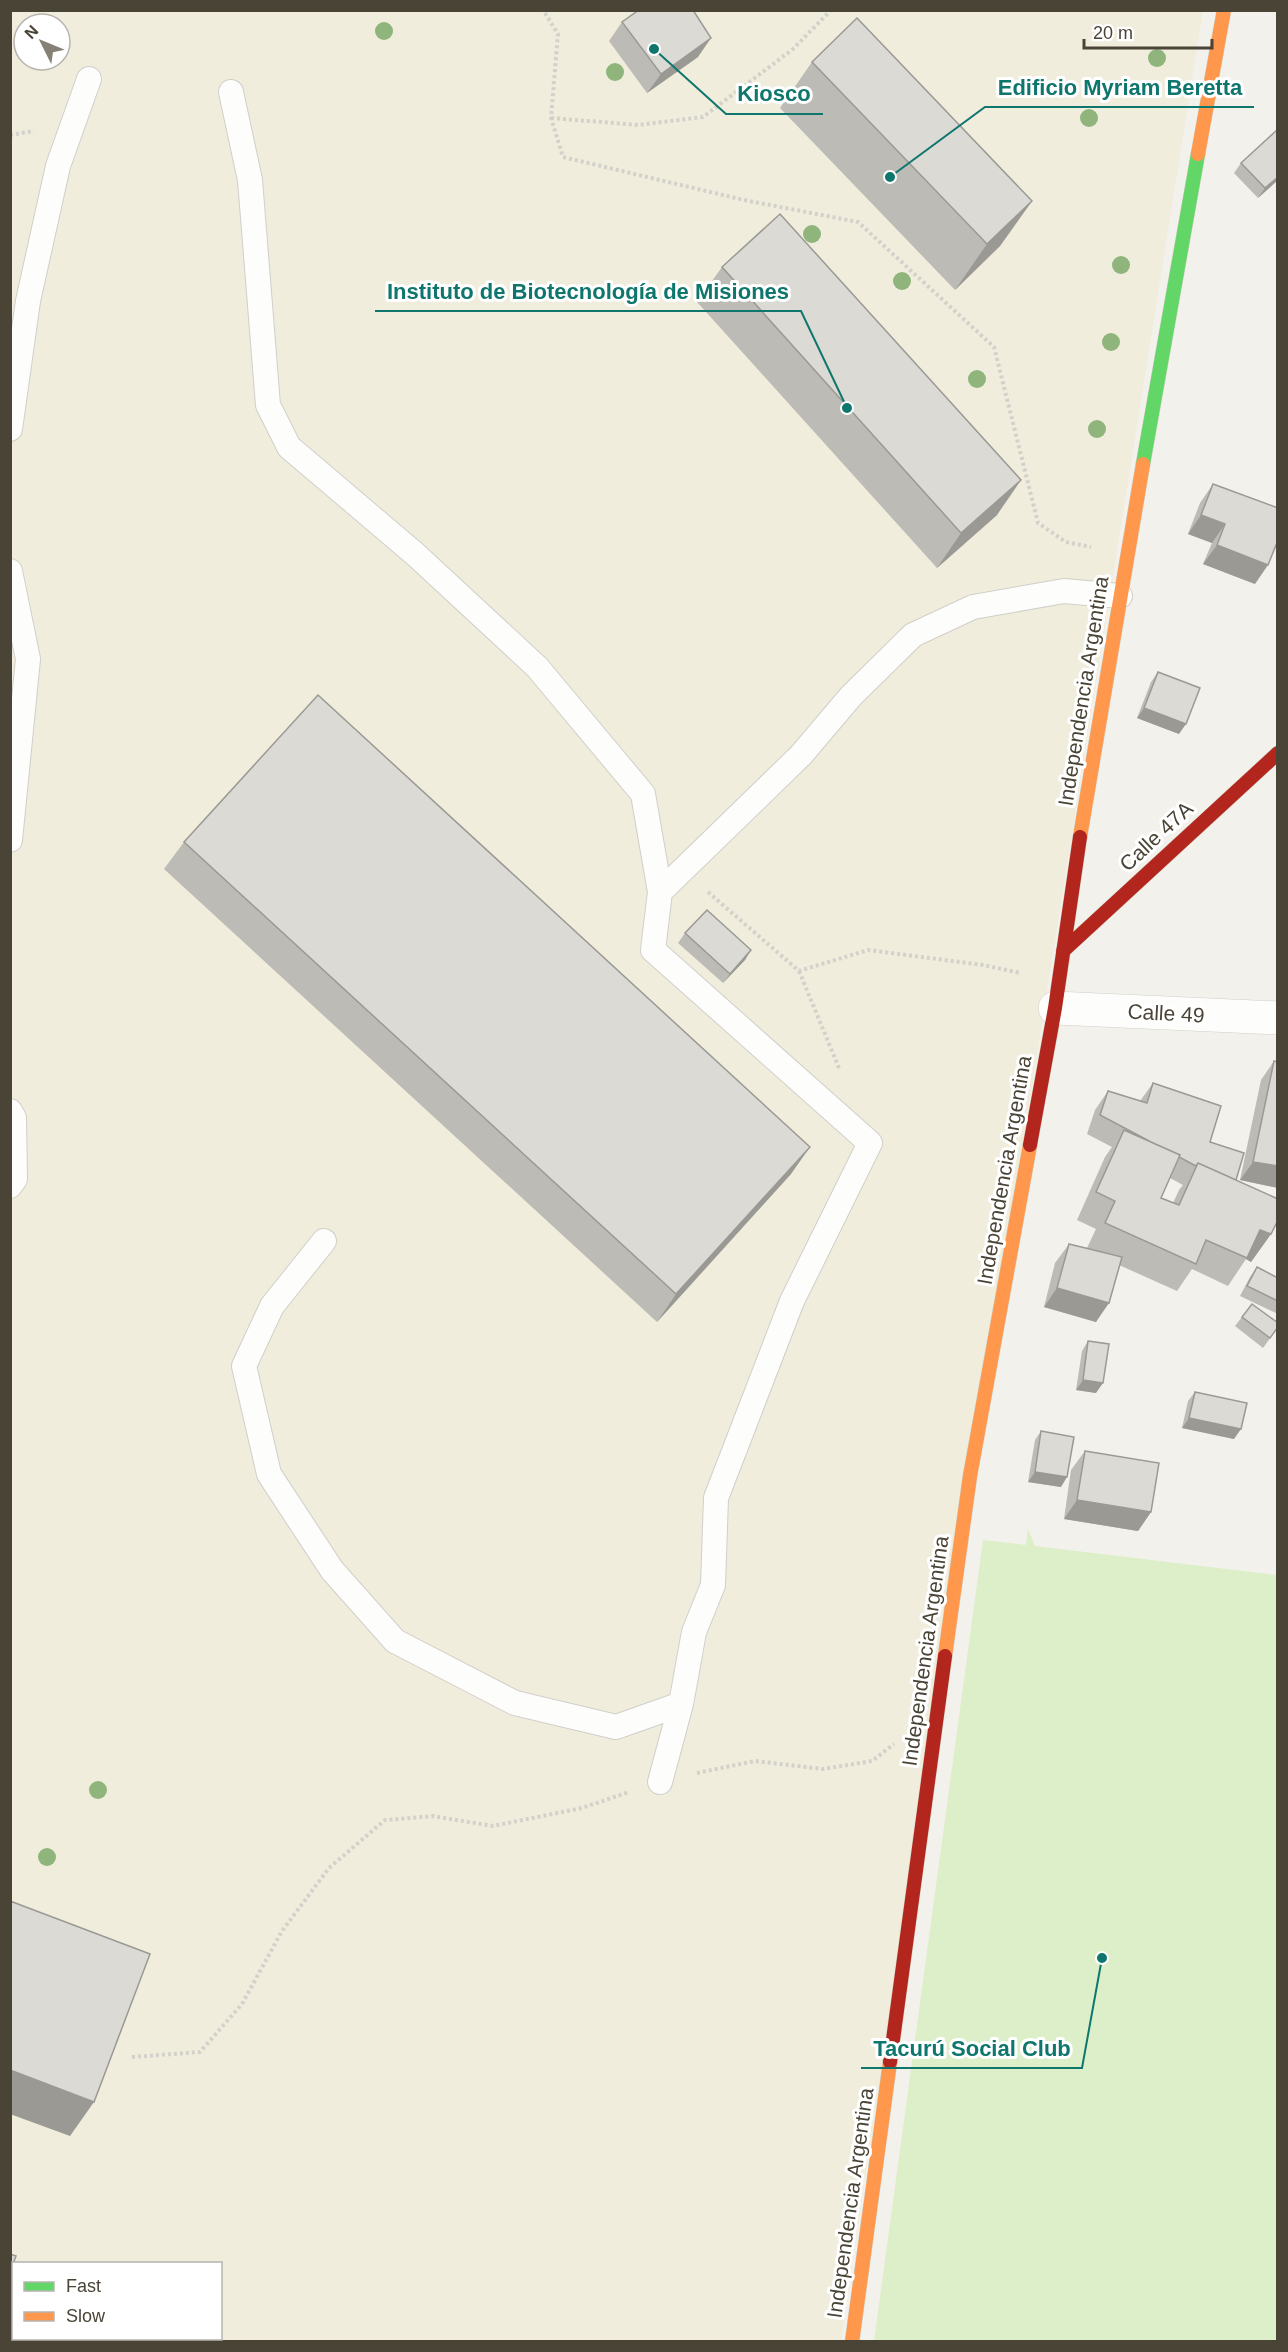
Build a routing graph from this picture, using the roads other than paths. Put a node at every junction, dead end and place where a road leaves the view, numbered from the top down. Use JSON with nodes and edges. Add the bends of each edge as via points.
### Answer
{"nodes":[{"id":1,"x":1224,"y":10,"type":"edge"},
{"id":2,"x":89,"y":79,"type":"dead end"},
{"id":3,"x":231,"y":92,"type":"dead end"},
{"id":4,"x":10,"y":429,"type":"edge"},
{"id":5,"x":10,"y":571,"type":"edge"},
{"id":6,"x":1120,"y":596,"type":"junction"},
{"id":7,"x":1278,"y":753,"type":"edge"},
{"id":8,"x":10,"y":840,"type":"edge"},
{"id":9,"x":660,"y":892,"type":"junction"},
{"id":10,"x":1063,"y":951,"type":"junction"},
{"id":11,"x":1057,"y":994,"type":"junction"},
{"id":12,"x":1278,"y":1018,"type":"edge"},
{"id":13,"x":10,"y":1111,"type":"edge"},
{"id":14,"x":10,"y":1186,"type":"edge"},
{"id":15,"x":324,"y":1241,"type":"dead end"},
{"id":16,"x":681,"y":1704,"type":"junction"},
{"id":17,"x":660,"y":1782,"type":"road end"},
{"id":18,"x":852,"y":2342,"type":"edge"}],
"edges":[{"from":1,"to":6,"type":"main road","name":"Independencia Argentina"},
{"from":2,"to":4,"type":"lane","via":[[53,188],[28,301]]},
{"from":3,"to":9,"type":"lane","via":[[250,180],[268,405],[289,447],[416,555],[537,667],[644,794]]},
{"from":5,"to":8,"type":"lane","via":[[28,659]]},
{"from":6,"to":9,"type":"lane","via":[[1064,591],[973,607],[913,635],[851,696],[801,755]]},
{"from":6,"to":10,"type":"main road","name":"Independencia Argentina"},
{"from":7,"to":10,"type":"main road","name":"Calle 47A"},
{"from":9,"to":16,"type":"lane","via":[[653,950],[870,1143],[792,1301],[716,1498],[713,1585],[694,1632]]},
{"from":10,"to":11,"type":"main road","name":"Independencia Argentina"},
{"from":11,"to":12,"type":"street","name":"Calle 49"},
{"from":11,"to":18,"type":"main road","name":"Independencia Argentina","via":[[970,1476]]},
{"from":13,"to":14,"type":"lane","via":[[14,1118],[15,1179]]},
{"from":15,"to":16,"type":"lane","via":[[272,1306],[244,1366],[269,1474],[332,1570],[394,1641],[515,1703],[615,1727]]},
{"from":16,"to":17,"type":"lane"}]}
